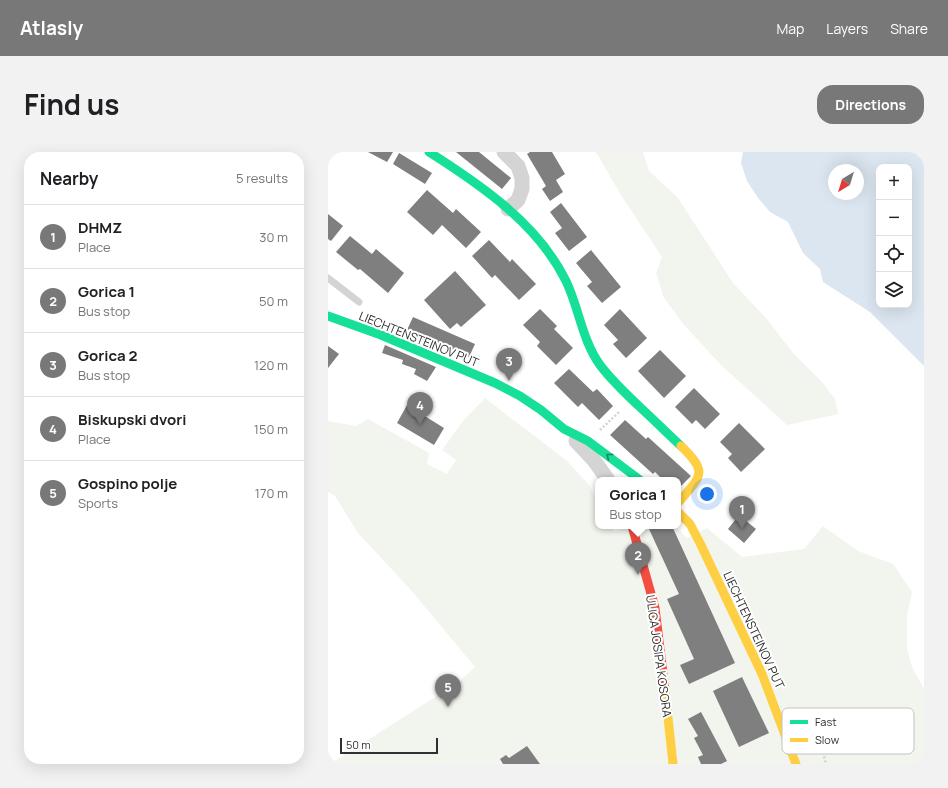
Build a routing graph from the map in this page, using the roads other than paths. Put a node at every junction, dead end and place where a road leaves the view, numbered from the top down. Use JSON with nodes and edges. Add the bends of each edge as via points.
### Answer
{"nodes":[{"id":1,"x":429,"y":152,"type":"edge"},
{"id":2,"x":504,"y":152,"type":"edge"},
{"id":3,"x":508,"y":210,"type":"junction"},
{"id":4,"x":328,"y":278,"type":"edge"},
{"id":5,"x":359,"y":302,"type":"dead end"},
{"id":6,"x":328,"y":316,"type":"edge"},
{"id":7,"x":564,"y":429,"type":"junction"},
{"id":8,"x":606,"y":477,"type":"edge"},
{"id":9,"x":636,"y":477,"type":"edge"},
{"id":10,"x":681,"y":499,"type":"edge"},
{"id":11,"x":681,"y":515,"type":"edge"},
{"id":12,"x":633,"y":529,"type":"edge"},
{"id":13,"x":782,"y":727,"type":"edge"},
{"id":14,"x":792,"y":754,"type":"edge"},
{"id":15,"x":673,"y":764,"type":"edge"},
{"id":16,"x":796,"y":764,"type":"edge"}],
"edges":[{"from":1,"to":3,"type":"street","via":[[462,172]]},
{"from":2,"to":3,"type":"street","via":[[518,166],[522,178],[518,200]]},
{"from":3,"to":10,"type":"street","via":[[539,240],[554,261],[574,299],[591,351],[611,378],[694,459],[700,470],[699,477]]},
{"from":4,"to":5,"type":"lane"},
{"from":6,"to":7,"type":"street","name":"LIECHTENSTEINOV PUT","via":[[381,335],[495,383],[541,410]]},
{"from":7,"to":8,"type":"street"},
{"from":9,"to":7,"type":"street","name":"LIECHTENSTEINOV PUT","one_way":true,"via":[[588,441]]},
{"from":11,"to":13,"type":"street","name":"LIECHTENSTEINOV PUT","via":[[690,524],[700,543],[762,674]]},
{"from":12,"to":15,"type":"street","name":"ULICA JOSIPA KOSORA","via":[[655,608]]},
{"from":14,"to":16,"type":"street","name":"LIECHTENSTEINOV PUT"}]}
